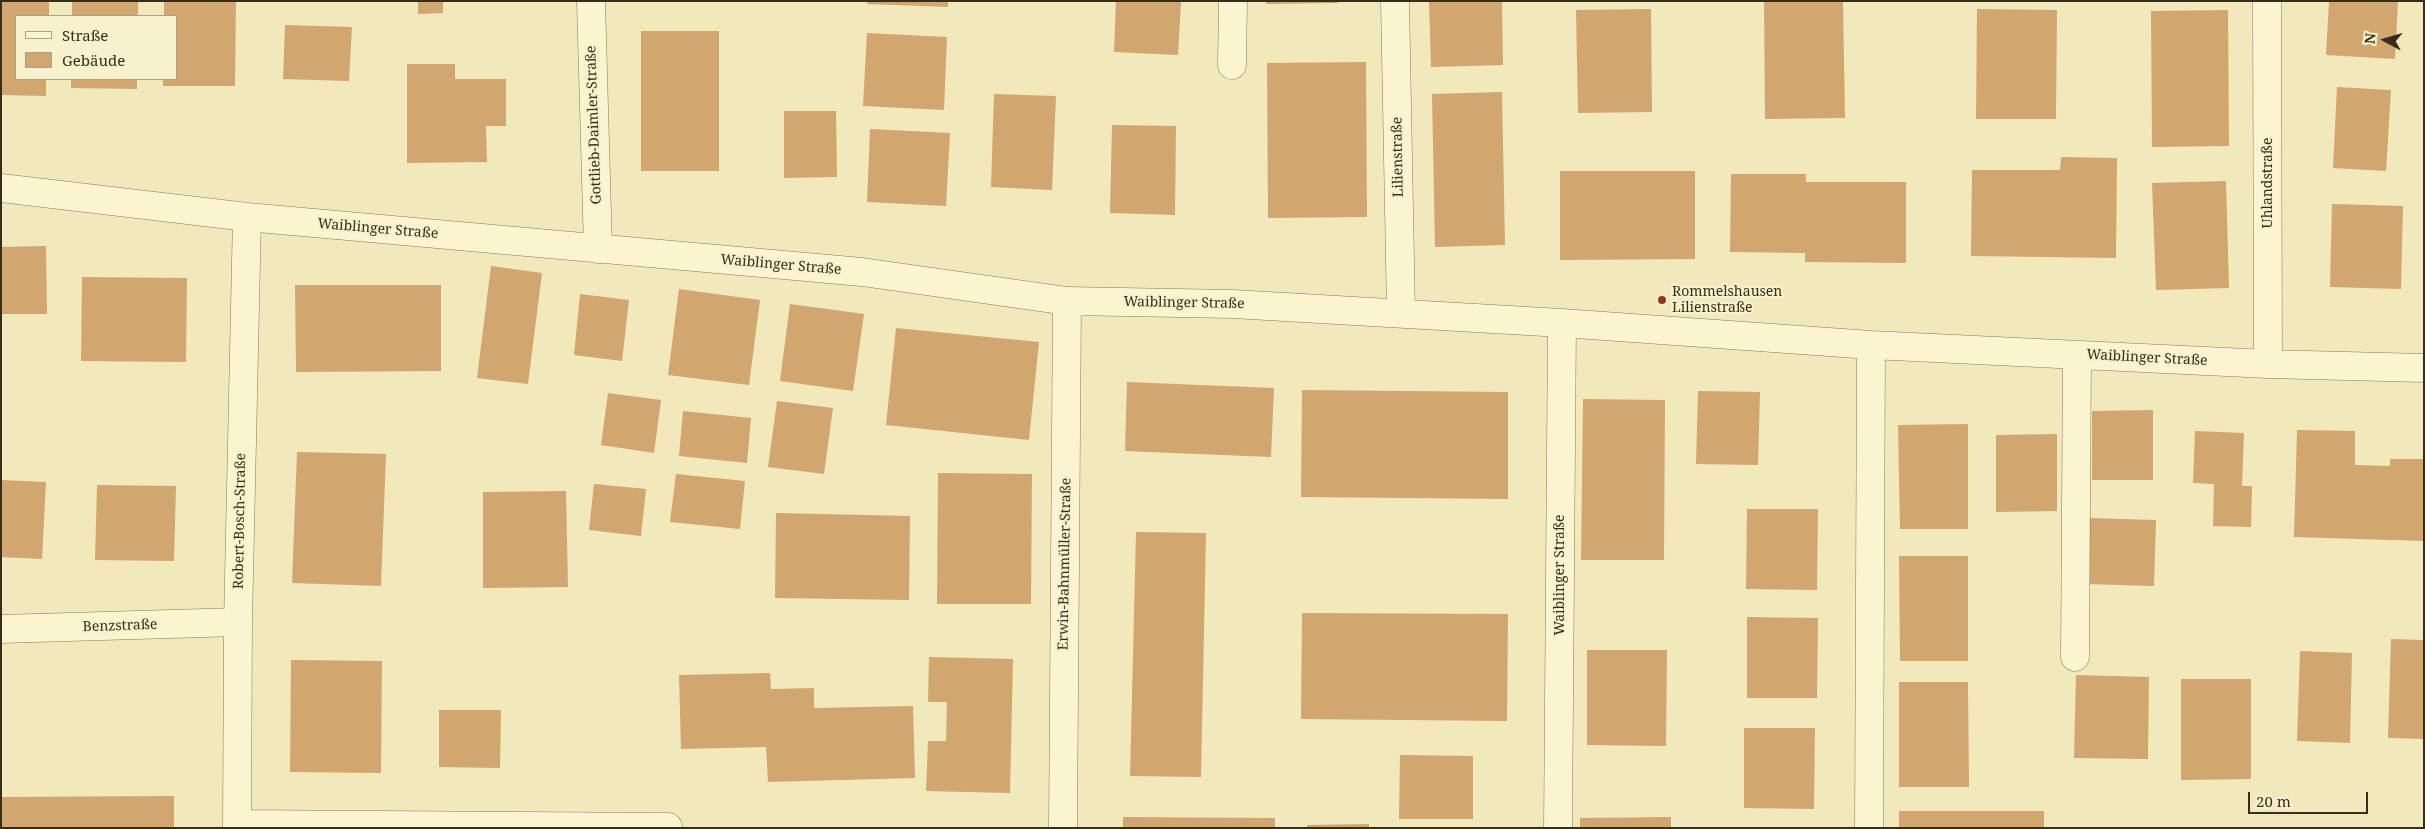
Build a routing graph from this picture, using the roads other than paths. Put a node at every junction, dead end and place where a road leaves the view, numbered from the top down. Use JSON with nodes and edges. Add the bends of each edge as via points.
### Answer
{"nodes":[{"id":1,"x":591,"y":1,"type":"edge"},
{"id":2,"x":1233,"y":1,"type":"edge"},
{"id":3,"x":1396,"y":1,"type":"edge"},
{"id":4,"x":2267,"y":1,"type":"edge"},
{"id":5,"x":1232,"y":65,"type":"dead end"},
{"id":6,"x":1,"y":188,"type":"edge"},
{"id":7,"x":247,"y":217,"type":"junction"},
{"id":8,"x":598,"y":249,"type":"junction"},
{"id":9,"x":1067,"y":301,"type":"junction"},
{"id":10,"x":1401,"y":313,"type":"junction"},
{"id":11,"x":1562,"y":323,"type":"junction"},
{"id":12,"x":1871,"y":345,"type":"junction"},
{"id":13,"x":2077,"y":355,"type":"junction"},
{"id":14,"x":2268,"y":364,"type":"junction"},
{"id":15,"x":2424,"y":368,"type":"edge"},
{"id":16,"x":238,"y":622,"type":"junction"},
{"id":17,"x":1,"y":629,"type":"edge"},
{"id":18,"x":2075,"y":657,"type":"dead end"},
{"id":19,"x":237,"y":826,"type":"edge"},
{"id":20,"x":668,"y":828,"type":"edge"},
{"id":21,"x":1063,"y":828,"type":"edge"},
{"id":22,"x":1558,"y":828,"type":"edge"},
{"id":23,"x":1869,"y":828,"type":"edge"}],
"edges":[{"from":1,"to":8,"type":"street","name":"Gottlieb-Daimler-Straße"},
{"from":2,"to":5,"type":"street"},
{"from":3,"to":10,"type":"street","name":"Lilienstraße"},
{"from":4,"to":14,"type":"street","name":"Uhlandstraße"},
{"from":6,"to":7,"type":"street","name":"Waiblinger Straße"},
{"from":7,"to":8,"type":"street","name":"Waiblinger Straße"},
{"from":7,"to":16,"type":"street","name":"Robert-Bosch-Straße"},
{"from":8,"to":9,"type":"street","name":"Waiblinger Straße","via":[[862,272]]},
{"from":9,"to":10,"type":"street","name":"Waiblinger Straße","via":[[1233,304]]},
{"from":9,"to":21,"type":"street","name":"Erwin-Bahnmüller-Straße"},
{"from":10,"to":11,"type":"street","name":"Waiblinger Straße"},
{"from":11,"to":12,"type":"street","name":"Waiblinger Straße"},
{"from":11,"to":22,"type":"street","name":"Waiblinger Straße"},
{"from":12,"to":13,"type":"street","name":"Waiblinger Straße"},
{"from":12,"to":23,"type":"street"},
{"from":13,"to":14,"type":"street","name":"Waiblinger Straße"},
{"from":13,"to":18,"type":"street"},
{"from":14,"to":15,"type":"street","name":"Waiblinger Straße"},
{"from":16,"to":17,"type":"street","name":"Benzstraße"},
{"from":16,"to":19,"type":"street","name":"Robert-Bosch-Straße"},
{"from":19,"to":20,"type":"street","name":"Robert-Bosch-Straße"}]}
